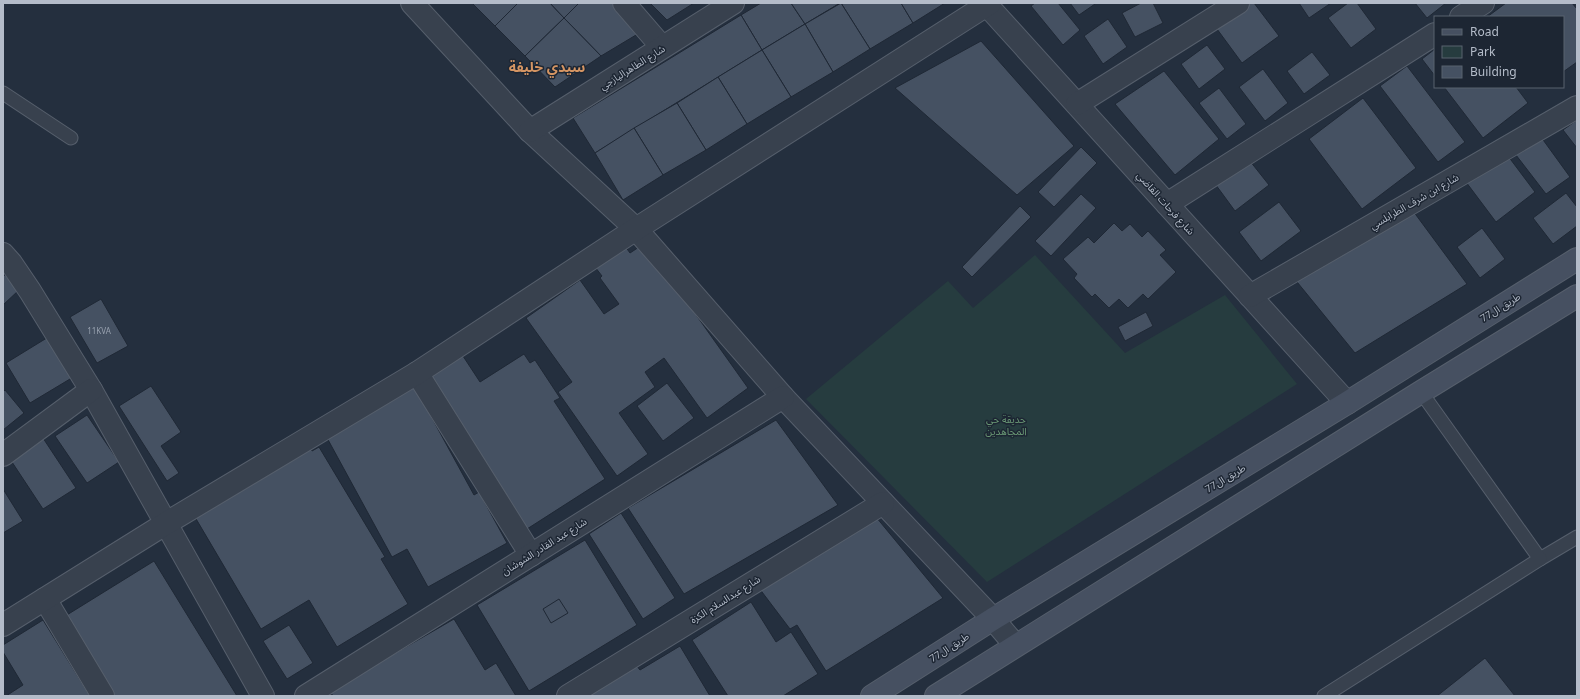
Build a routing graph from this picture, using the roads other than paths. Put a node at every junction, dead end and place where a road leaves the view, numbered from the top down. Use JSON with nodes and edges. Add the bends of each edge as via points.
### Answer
{"nodes":[{"id":1,"x":412,"y":3,"type":"edge"},
{"id":2,"x":624,"y":3,"type":"edge"},
{"id":3,"x":733,"y":3,"type":"edge"},
{"id":4,"x":1238,"y":3,"type":"edge"},
{"id":5,"x":1483,"y":3,"type":"edge"},
{"id":6,"x":988,"y":4,"type":"edge"},
{"id":7,"x":1463,"y":16,"type":"edge"},
{"id":8,"x":1434,"y":35,"type":"edge"},
{"id":9,"x":662,"y":48,"type":"junction"},
{"id":10,"x":3,"y":93,"type":"edge"},
{"id":11,"x":1077,"y":104,"type":"junction"},
{"id":12,"x":1577,"y":107,"type":"edge"},
{"id":13,"x":530,"y":131,"type":"junction"},
{"id":14,"x":71,"y":138,"type":"dead end"},
{"id":15,"x":1167,"y":204,"type":"junction"},
{"id":16,"x":636,"y":229,"type":"junction"},
{"id":17,"x":3,"y":254,"type":"edge"},
{"id":18,"x":1577,"y":259,"type":"edge"},
{"id":19,"x":1250,"y":296,"type":"junction"},
{"id":20,"x":1577,"y":296,"type":"edge"},
{"id":21,"x":417,"y":373,"type":"junction"},
{"id":22,"x":91,"y":390,"type":"junction"},
{"id":23,"x":1422,"y":392,"type":"junction"},
{"id":24,"x":783,"y":397,"type":"junction"},
{"id":25,"x":1347,"y":403,"type":"junction"},
{"id":26,"x":3,"y":455,"type":"edge"},
{"id":27,"x":883,"y":503,"type":"junction"},
{"id":28,"x":165,"y":524,"type":"junction"},
{"id":29,"x":1577,"y":537,"type":"edge"},
{"id":30,"x":531,"y":555,"type":"junction"},
{"id":31,"x":1540,"y":559,"type":"junction"},
{"id":32,"x":45,"y":599,"type":"junction"},
{"id":33,"x":993,"y":619,"type":"junction"},
{"id":34,"x":3,"y":626,"type":"edge"},
{"id":35,"x":1015,"y":645,"type":"junction"},
{"id":36,"x":103,"y":696,"type":"edge"},
{"id":37,"x":263,"y":696,"type":"edge"},
{"id":38,"x":306,"y":696,"type":"edge"},
{"id":39,"x":568,"y":696,"type":"edge"},
{"id":40,"x":872,"y":696,"type":"edge"},
{"id":41,"x":936,"y":696,"type":"edge"},
{"id":42,"x":1324,"y":696,"type":"edge"}],
"edges":[{"from":1,"to":13,"type":"street"},
{"from":2,"to":9,"type":"street"},
{"from":3,"to":9,"type":"street","name":"شارع الطاهراليازجي"},
{"from":4,"to":11,"type":"street"},
{"from":5,"to":7,"type":"street"},
{"from":6,"to":11,"type":"street","name":"شارع فرحات القاضي"},
{"from":6,"to":16,"type":"street"},
{"from":8,"to":15,"type":"street"},
{"from":9,"to":13,"type":"street","name":"شارع الطاهراليازجي"},
{"from":10,"to":14,"type":"lane"},
{"from":11,"to":15,"type":"street","name":"شارع فرحات القاضي"},
{"from":12,"to":19,"type":"street","name":"شارع ابن شرف الطرابلسي"},
{"from":13,"to":16,"type":"street"},
{"from":15,"to":19,"type":"street","name":"شارع فرحات القاضي"},
{"from":16,"to":21,"type":"street"},
{"from":16,"to":24,"type":"street"},
{"from":17,"to":22,"type":"street","via":[[30,291]]},
{"from":18,"to":25,"type":"main road","name":"طريق ال77"},
{"from":19,"to":25,"type":"street","name":"شارع فرحات القاضي"},
{"from":20,"to":23,"type":"main road"},
{"from":21,"to":28,"type":"street"},
{"from":21,"to":30,"type":"street"},
{"from":22,"to":26,"type":"street"},
{"from":22,"to":28,"type":"street"},
{"from":23,"to":31,"type":"lane"},
{"from":23,"to":35,"type":"main road"},
{"from":24,"to":27,"type":"street"},
{"from":24,"to":30,"type":"street","name":"شارع عبد القادر الشوشان"},
{"from":25,"to":33,"type":"main road","name":"طريق ال77"},
{"from":27,"to":33,"type":"street"},
{"from":27,"to":39,"type":"street","name":"شارع عبدالسلام الكزة"},
{"from":28,"to":32,"type":"street"},
{"from":28,"to":37,"type":"street"},
{"from":29,"to":31,"type":"lane"},
{"from":30,"to":38,"type":"street","name":"شارع عبد القادر الشوشان"},
{"from":31,"to":42,"type":"lane"},
{"from":32,"to":34,"type":"street"},
{"from":32,"to":36,"type":"street"},
{"from":33,"to":35,"type":"street"},
{"from":33,"to":40,"type":"main road","name":"طريق ال77"},
{"from":35,"to":41,"type":"main road"}]}
